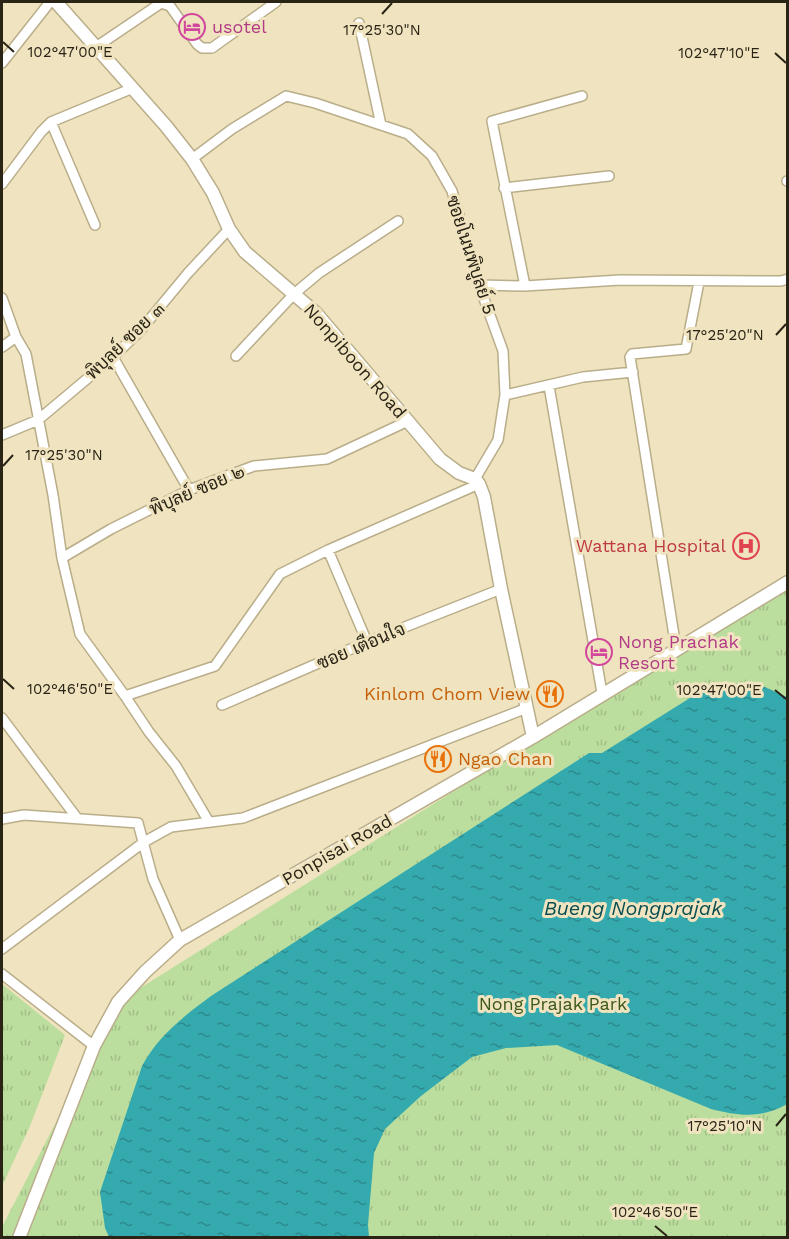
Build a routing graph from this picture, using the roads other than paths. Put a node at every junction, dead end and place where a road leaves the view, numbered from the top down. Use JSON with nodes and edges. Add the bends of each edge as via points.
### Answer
{"nodes":[{"id":1,"x":50,"y":2,"type":"edge"},
{"id":2,"x":56,"y":2,"type":"edge"},
{"id":3,"x":162,"y":2,"type":"edge"},
{"id":4,"x":276,"y":2,"type":"edge"},
{"id":5,"x":359,"y":23,"type":"dead end"},
{"id":6,"x":96,"y":47,"type":"junction"},
{"id":7,"x":2,"y":63,"type":"edge"},
{"id":8,"x":133,"y":88,"type":"junction"},
{"id":9,"x":582,"y":96,"type":"dead end"},
{"id":10,"x":51,"y":122,"type":"junction"},
{"id":11,"x":381,"y":125,"type":"junction"},
{"id":12,"x":192,"y":159,"type":"junction"},
{"id":13,"x":609,"y":176,"type":"dead end"},
{"id":14,"x":2,"y":184,"type":"edge"},
{"id":15,"x":504,"y":188,"type":"junction"},
{"id":16,"x":398,"y":221,"type":"dead end"},
{"id":17,"x":95,"y":225,"type":"dead end"},
{"id":18,"x":229,"y":229,"type":"junction"},
{"id":19,"x":788,"y":279,"type":"edge"},
{"id":20,"x":699,"y":282,"type":"junction"},
{"id":21,"x":479,"y":285,"type":"junction"},
{"id":22,"x":525,"y":286,"type":"junction"},
{"id":23,"x":294,"y":294,"type":"junction"},
{"id":24,"x":2,"y":298,"type":"edge"},
{"id":25,"x":16,"y":337,"type":"junction"},
{"id":26,"x":2,"y":347,"type":"edge"},
{"id":27,"x":236,"y":356,"type":"dead end"},
{"id":28,"x":113,"y":357,"type":"junction"},
{"id":29,"x":633,"y":372,"type":"junction"},
{"id":30,"x":549,"y":386,"type":"junction"},
{"id":31,"x":505,"y":395,"type":"junction"},
{"id":32,"x":38,"y":420,"type":"junction"},
{"id":33,"x":408,"y":421,"type":"junction"},
{"id":34,"x":2,"y":435,"type":"edge"},
{"id":35,"x":477,"y":482,"type":"junction"},
{"id":36,"x":189,"y":490,"type":"junction"},
{"id":37,"x":328,"y":550,"type":"junction"},
{"id":38,"x":62,"y":558,"type":"junction"},
{"id":39,"x":788,"y":582,"type":"edge"},
{"id":40,"x":501,"y":589,"type":"junction"},
{"id":41,"x":367,"y":642,"type":"junction"},
{"id":42,"x":676,"y":648,"type":"junction"},
{"id":43,"x":602,"y":693,"type":"junction"},
{"id":44,"x":125,"y":696,"type":"junction"},
{"id":45,"x":222,"y":705,"type":"dead end"},
{"id":46,"x":527,"y":708,"type":"junction"},
{"id":47,"x":2,"y":718,"type":"edge"},
{"id":48,"x":533,"y":737,"type":"junction"},
{"id":49,"x":77,"y":818,"type":"junction"},
{"id":50,"x":2,"y":819,"type":"edge"},
{"id":51,"x":209,"y":822,"type":"junction"},
{"id":52,"x":144,"y":842,"type":"junction"},
{"id":53,"x":180,"y":940,"type":"junction"},
{"id":54,"x":2,"y":949,"type":"edge"},
{"id":55,"x":2,"y":974,"type":"edge"},
{"id":56,"x":94,"y":1046,"type":"junction"},
{"id":57,"x":19,"y":1238,"type":"edge"}],
"edges":[{"from":1,"to":7,"type":"street"},
{"from":2,"to":6,"type":"street","name":"Nonpiboon Road"},
{"from":3,"to":4,"type":"street","via":[[170,6],[197,44],[207,49]]},
{"from":3,"to":6,"type":"street"},
{"from":5,"to":11,"type":"street"},
{"from":6,"to":8,"type":"street","name":"Nonpiboon Road"},
{"from":8,"to":10,"type":"street"},
{"from":8,"to":12,"type":"street","name":"Nonpiboon Road"},
{"from":9,"to":15,"type":"street","via":[[492,121]]},
{"from":10,"to":14,"type":"street"},
{"from":10,"to":17,"type":"street"},
{"from":11,"to":12,"type":"street","name":"ซอยโนนพิบูลย์ 5","via":[[286,96]]},
{"from":11,"to":21,"type":"street","name":"ซอยโนนพิบูลย์ 5","via":[[408,134],[432,156],[452,191]]},
{"from":12,"to":18,"type":"street","name":"Nonpiboon Road"},
{"from":13,"to":15,"type":"street"},
{"from":15,"to":22,"type":"street"},
{"from":16,"to":23,"type":"street"},
{"from":18,"to":23,"type":"street","name":"Nonpiboon Road","via":[[258,265]]},
{"from":18,"to":28,"type":"street","name":"พิบุลย์ ซอย ๓"},
{"from":19,"to":20,"type":"street"},
{"from":20,"to":22,"type":"street","via":[[620,280]]},
{"from":20,"to":29,"type":"street","via":[[688,348],[632,354]]},
{"from":21,"to":22,"type":"street"},
{"from":21,"to":31,"type":"street","name":"ซอยโนนพิบูลย์ 5","via":[[503,351]]},
{"from":23,"to":27,"type":"street"},
{"from":23,"to":33,"type":"street","name":"Nonpiboon Road","via":[[316,313]]},
{"from":24,"to":25,"type":"street"},
{"from":25,"to":26,"type":"street"},
{"from":25,"to":32,"type":"street","via":[[26,354]]},
{"from":28,"to":32,"type":"street","name":"พิบุลย์ ซอย ๓"},
{"from":28,"to":36,"type":"street"},
{"from":29,"to":30,"type":"street","via":[[583,377]]},
{"from":29,"to":42,"type":"street"},
{"from":30,"to":31,"type":"street"},
{"from":30,"to":43,"type":"street"},
{"from":31,"to":35,"type":"street","name":"ซอยโนนพิบูลย์ 5","via":[[498,440]]},
{"from":32,"to":34,"type":"street","name":"พิบุลย์ ซอย ๓"},
{"from":32,"to":38,"type":"street"},
{"from":33,"to":35,"type":"street","name":"Nonpiboon Road","via":[[440,459]]},
{"from":33,"to":36,"type":"street","name":"พิบุลย์ ซอย ๒","via":[[327,459],[254,466]]},
{"from":35,"to":37,"type":"street"},
{"from":35,"to":40,"type":"street","via":[[484,497]]},
{"from":36,"to":38,"type":"street","name":"พิบุลย์ ซอย ๒"},
{"from":37,"to":41,"type":"street"},
{"from":37,"to":44,"type":"street","via":[[280,574],[214,666]]},
{"from":38,"to":44,"type":"street","via":[[80,634]]},
{"from":39,"to":42,"type":"street","name":"Ponpisai Road"},
{"from":40,"to":41,"type":"street","name":"ซอย เตือนใจ"},
{"from":40,"to":46,"type":"street"},
{"from":41,"to":45,"type":"street","name":"ซอย เตือนใจ"},
{"from":42,"to":43,"type":"street","name":"Ponpisai Road"},
{"from":43,"to":48,"type":"street","name":"Ponpisai Road"},
{"from":44,"to":51,"type":"street","via":[[176,766]]},
{"from":46,"to":48,"type":"street"},
{"from":46,"to":51,"type":"street","via":[[243,818]]},
{"from":47,"to":49,"type":"street"},
{"from":48,"to":53,"type":"street","name":"Ponpisai Road"},
{"from":49,"to":50,"type":"street","via":[[24,815]]},
{"from":49,"to":52,"type":"street","via":[[138,823]]},
{"from":51,"to":52,"type":"street","via":[[171,827]]},
{"from":52,"to":53,"type":"street","via":[[153,879]]},
{"from":52,"to":54,"type":"street"},
{"from":53,"to":56,"type":"street","name":"Ponpisai Road","via":[[118,1002]]},
{"from":55,"to":56,"type":"street"},
{"from":56,"to":57,"type":"street","name":"Ponpisai Road"}]}
